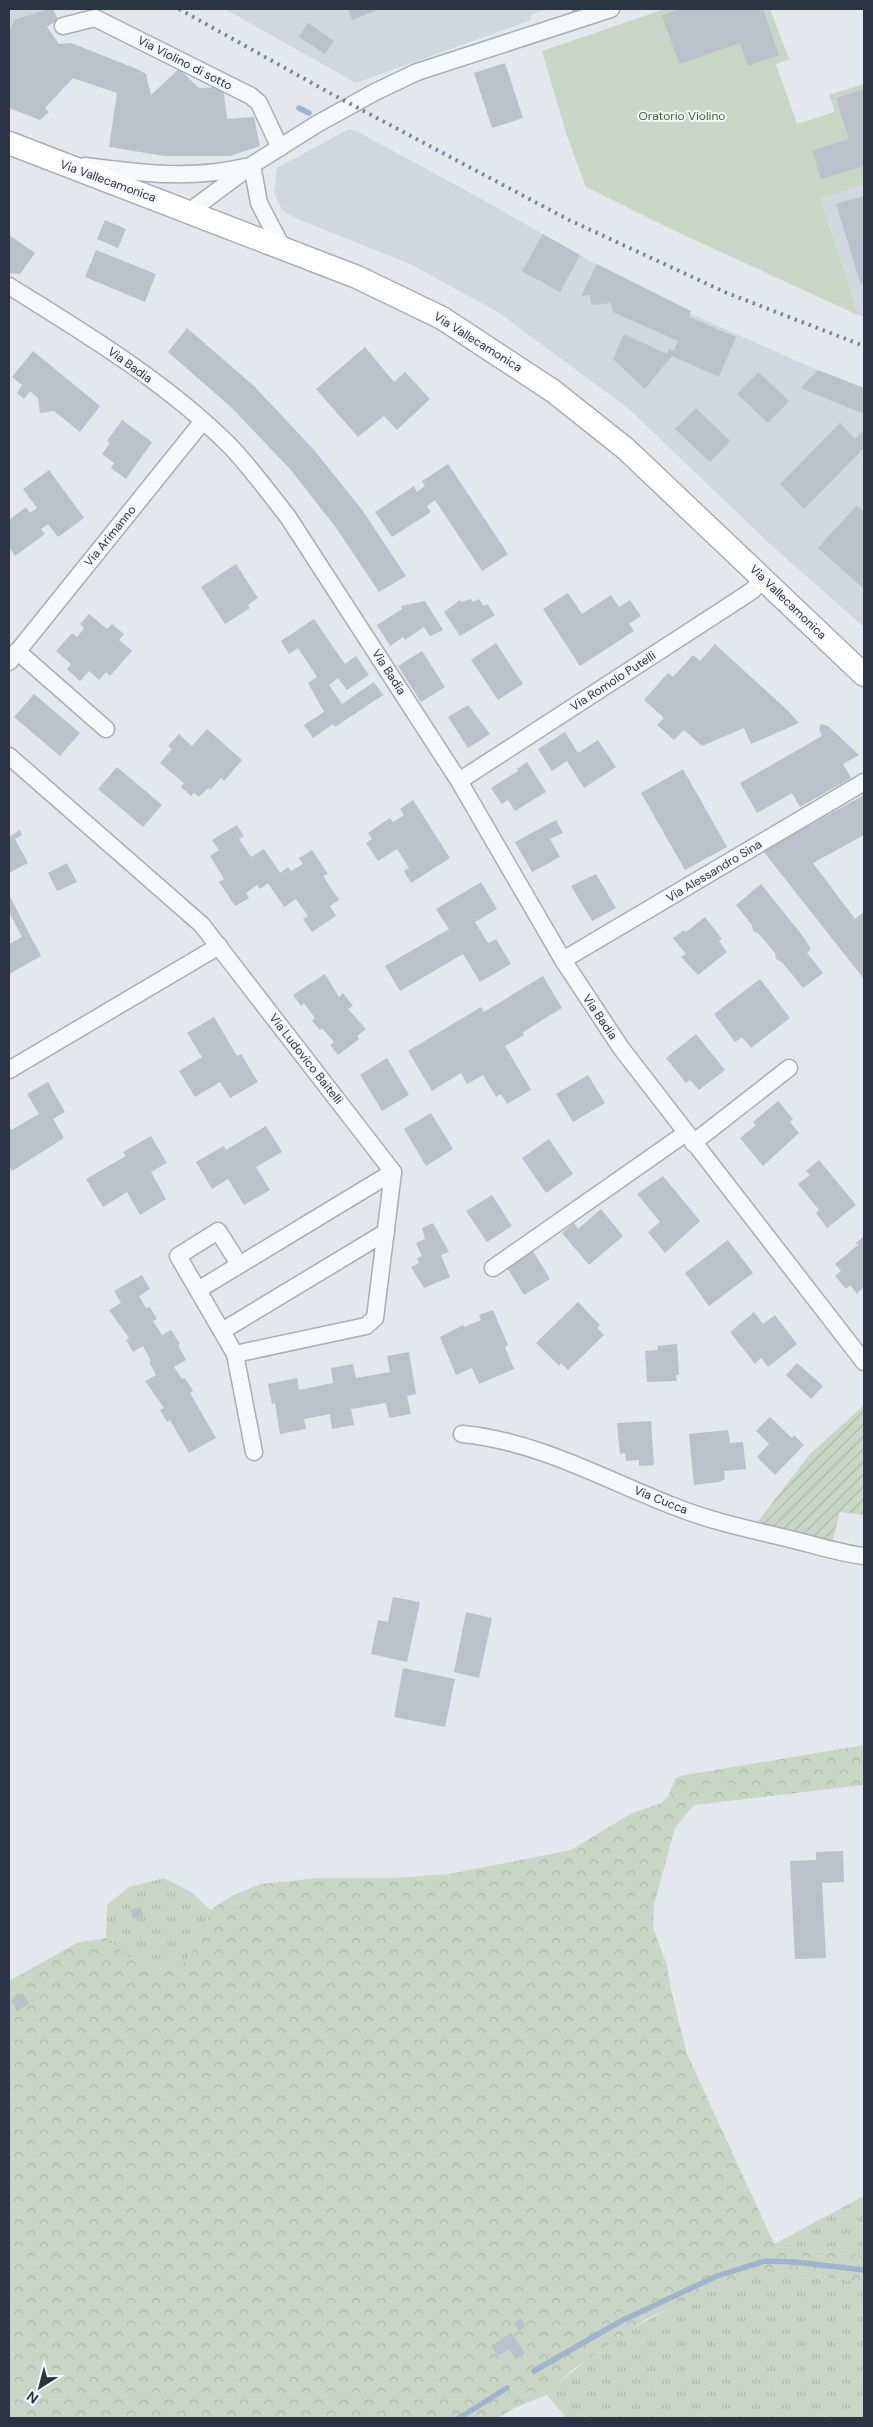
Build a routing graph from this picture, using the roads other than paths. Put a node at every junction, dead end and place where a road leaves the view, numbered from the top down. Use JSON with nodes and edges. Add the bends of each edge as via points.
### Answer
{"nodes":[{"id":1,"x":611,"y":9,"type":"edge"},
{"id":2,"x":63,"y":26,"type":"dead end"},
{"id":3,"x":9,"y":143,"type":"edge"},
{"id":4,"x":280,"y":148,"type":"junction"},
{"id":5,"x":59,"y":163,"type":"junction"},
{"id":6,"x":252,"y":165,"type":"junction"},
{"id":7,"x":190,"y":211,"type":"junction"},
{"id":8,"x":283,"y":249,"type":"junction"},
{"id":9,"x":9,"y":286,"type":"edge"},
{"id":10,"x":203,"y":421,"type":"junction"},
{"id":11,"x":763,"y":577,"type":"junction"},
{"id":12,"x":13,"y":657,"type":"edge"},
{"id":13,"x":864,"y":675,"type":"edge"},
{"id":14,"x":106,"y":729,"type":"dead end"},
{"id":15,"x":9,"y":756,"type":"edge"},
{"id":16,"x":459,"y":781,"type":"junction"},
{"id":17,"x":864,"y":782,"type":"edge"},
{"id":18,"x":219,"y":946,"type":"junction"},
{"id":19,"x":563,"y":960,"type":"junction"},
{"id":20,"x":789,"y":1068,"type":"dead end"},
{"id":21,"x":9,"y":1070,"type":"edge"},
{"id":22,"x":689,"y":1138,"type":"junction"},
{"id":23,"x":393,"y":1172,"type":"junction"},
{"id":24,"x":386,"y":1232,"type":"junction"},
{"id":25,"x":239,"y":1264,"type":"junction"},
{"id":26,"x":492,"y":1268,"type":"dead end"},
{"id":27,"x":198,"y":1290,"type":"junction"},
{"id":28,"x":222,"y":1331,"type":"junction"},
{"id":29,"x":235,"y":1354,"type":"junction"},
{"id":30,"x":862,"y":1354,"type":"edge"},
{"id":31,"x":462,"y":1434,"type":"dead end"},
{"id":32,"x":254,"y":1452,"type":"dead end"},
{"id":33,"x":864,"y":1556,"type":"edge"}],
"edges":[{"from":1,"to":4,"type":"street","via":[[417,72],[364,98]]},
{"from":2,"to":4,"type":"street","name":"Via Violino di sotto","via":[[95,18],[251,96],[259,103]]},
{"from":3,"to":5,"type":"main road","name":"Via Vallecamonica"},
{"from":4,"to":6,"type":"street"},
{"from":5,"to":6,"type":"street","via":[[187,176],[215,174]]},
{"from":5,"to":7,"type":"main road","name":"Via Vallecamonica"},
{"from":6,"to":7,"type":"street"},
{"from":6,"to":8,"type":"street","via":[[259,203]]},
{"from":7,"to":8,"type":"main road","name":"Via Vallecamonica"},
{"from":8,"to":11,"type":"main road","name":"Via Vallecamonica","via":[[357,277],[442,318],[553,391],[626,449]]},
{"from":9,"to":10,"type":"street","name":"Via Badia","via":[[141,373]]},
{"from":10,"to":12,"type":"street","name":"Via Arimanno"},
{"from":10,"to":16,"type":"street","name":"Via Badia","via":[[231,448],[288,517]]},
{"from":11,"to":13,"type":"main road","name":"Via Vallecamonica"},
{"from":11,"to":16,"type":"street","name":"Via Romolo Putelli","via":[[753,590]]},
{"from":12,"to":14,"type":"street","name":"Via Arimanno"},
{"from":15,"to":18,"type":"street","name":"Via Ludovico Baitelli","via":[[202,925]]},
{"from":16,"to":19,"type":"street","name":"Via Badia"},
{"from":17,"to":19,"type":"street","name":"Via Alessandro Sina"},
{"from":18,"to":21,"type":"street"},
{"from":18,"to":23,"type":"street","name":"Via Ludovico Baitelli"},
{"from":19,"to":22,"type":"street","name":"Via Badia","via":[[621,1048]]},
{"from":20,"to":22,"type":"street"},
{"from":22,"to":26,"type":"street"},
{"from":22,"to":30,"type":"street","name":"Via Badia"},
{"from":23,"to":24,"type":"street"},
{"from":23,"to":25,"type":"street"},
{"from":24,"to":28,"type":"street"},
{"from":24,"to":29,"type":"street","via":[[375,1318],[366,1326]]},
{"from":25,"to":27,"type":"street"},
{"from":25,"to":27,"type":"street","via":[[218,1231],[178,1256]]},
{"from":27,"to":28,"type":"street"},
{"from":28,"to":29,"type":"street"},
{"from":29,"to":32,"type":"street"},
{"from":31,"to":33,"type":"street","name":"Via Cucca","via":[[532,1449],[586,1468],[674,1507],[722,1522]]}]}
